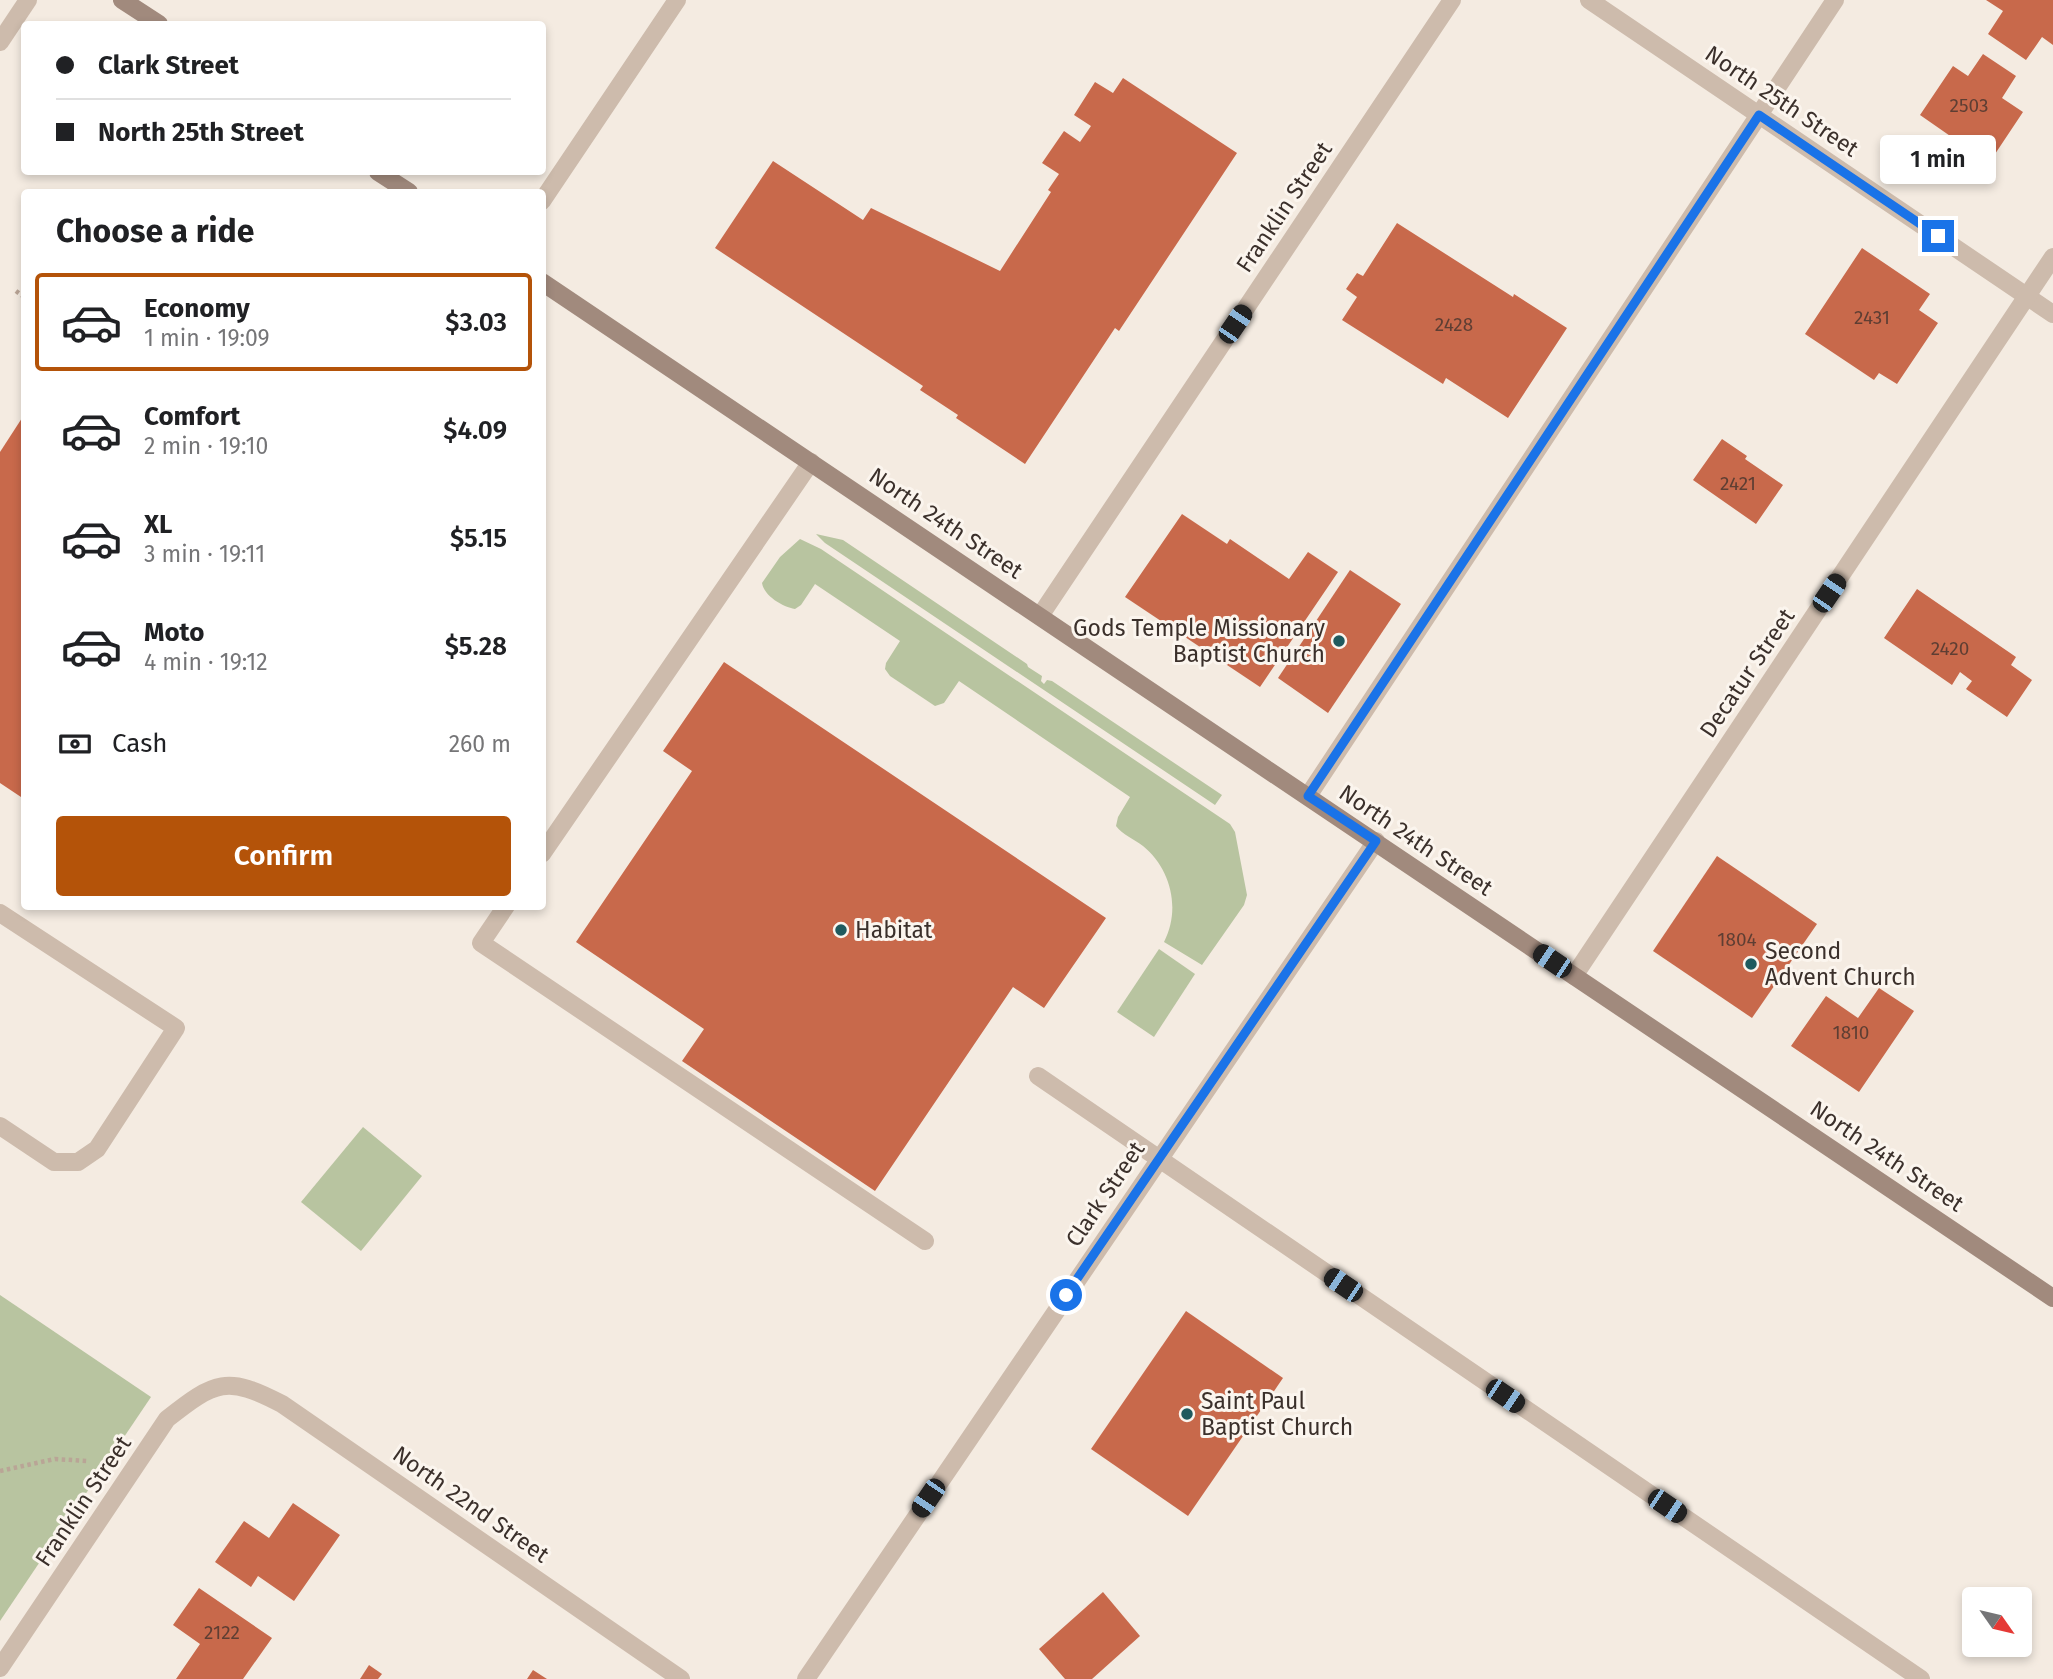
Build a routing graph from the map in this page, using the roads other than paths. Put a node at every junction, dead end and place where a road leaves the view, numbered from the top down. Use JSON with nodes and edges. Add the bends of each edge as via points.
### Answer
{"nodes":[{"id":1,"x":28,"y":0,"type":"edge"},
{"id":2,"x":122,"y":0,"type":"edge"},
{"id":3,"x":677,"y":0,"type":"edge"},
{"id":4,"x":1452,"y":0,"type":"edge"},
{"id":5,"x":1589,"y":0,"type":"edge"},
{"id":6,"x":1835,"y":0,"type":"edge"},
{"id":7,"x":154,"y":21,"type":"edge"},
{"id":8,"x":0,"y":42,"type":"edge"},
{"id":9,"x":1759,"y":115,"type":"junction"},
{"id":10,"x":383,"y":175,"type":"edge"},
{"id":11,"x":404,"y":189,"type":"edge"},
{"id":12,"x":546,"y":195,"type":"edge"},
{"id":13,"x":2053,"y":257,"type":"edge"},
{"id":14,"x":546,"y":285,"type":"edge"},
{"id":15,"x":2027,"y":296,"type":"junction"},
{"id":16,"x":2053,"y":314,"type":"edge"},
{"id":17,"x":811,"y":462,"type":"junction"},
{"id":18,"x":1040,"y":616,"type":"junction"},
{"id":19,"x":1308,"y":796,"type":"junction"},
{"id":20,"x":1376,"y":841,"type":"junction"},
{"id":21,"x":546,"y":848,"type":"edge"},
{"id":22,"x":503,"y":910,"type":"edge"},
{"id":23,"x":0,"y":913,"type":"edge"},
{"id":24,"x":1574,"y":976,"type":"junction"},
{"id":25,"x":1038,"y":1076,"type":"dead end"},
{"id":26,"x":0,"y":1126,"type":"edge"},
{"id":27,"x":1158,"y":1159,"type":"junction"},
{"id":28,"x":925,"y":1241,"type":"dead end"},
{"id":29,"x":2053,"y":1298,"type":"edge"},
{"id":30,"x":226,"y":1384,"type":"joint"},
{"id":31,"x":0,"y":1668,"type":"edge"},
{"id":32,"x":681,"y":1679,"type":"edge"},
{"id":33,"x":806,"y":1679,"type":"edge"},
{"id":34,"x":1921,"y":1679,"type":"edge"}],
"edges":[{"from":1,"to":8,"type":"street"},
{"from":2,"to":7,"type":"main road"},
{"from":3,"to":12,"type":"street"},
{"from":4,"to":18,"type":"street","name":"Franklin Street"},
{"from":5,"to":9,"type":"street","name":"North 25th Street"},
{"from":6,"to":9,"type":"street"},
{"from":9,"to":15,"type":"street","name":"North 25th Street"},
{"from":9,"to":19,"type":"street"},
{"from":10,"to":11,"type":"main road"},
{"from":13,"to":15,"type":"street","name":"Decatur Street"},
{"from":14,"to":17,"type":"main road","name":"North 24th Street"},
{"from":15,"to":16,"type":"street","name":"North 25th Street"},
{"from":15,"to":24,"type":"street","name":"Decatur Street"},
{"from":17,"to":18,"type":"main road","name":"North 24th Street"},
{"from":17,"to":21,"type":"street"},
{"from":18,"to":19,"type":"main road","name":"North 24th Street"},
{"from":19,"to":20,"type":"main road","name":"North 24th Street"},
{"from":20,"to":24,"type":"main road","name":"North 24th Street"},
{"from":20,"to":27,"type":"street","name":"Clark Street"},
{"from":22,"to":28,"type":"street","via":[[481,943]]},
{"from":23,"to":26,"type":"street","via":[[176,1028],[97,1149],[78,1162],[54,1162]]},
{"from":24,"to":29,"type":"main road","name":"North 24th Street"},
{"from":25,"to":27,"type":"street"},
{"from":27,"to":33,"type":"street","name":"Clark Street"},
{"from":27,"to":34,"type":"street"},
{"from":30,"to":31,"type":"street","name":"Franklin Street","via":[[194,1397],[167,1419]]},
{"from":30,"to":32,"type":"street","name":"North 22nd Street","via":[[253,1388],[282,1404]]}]}
